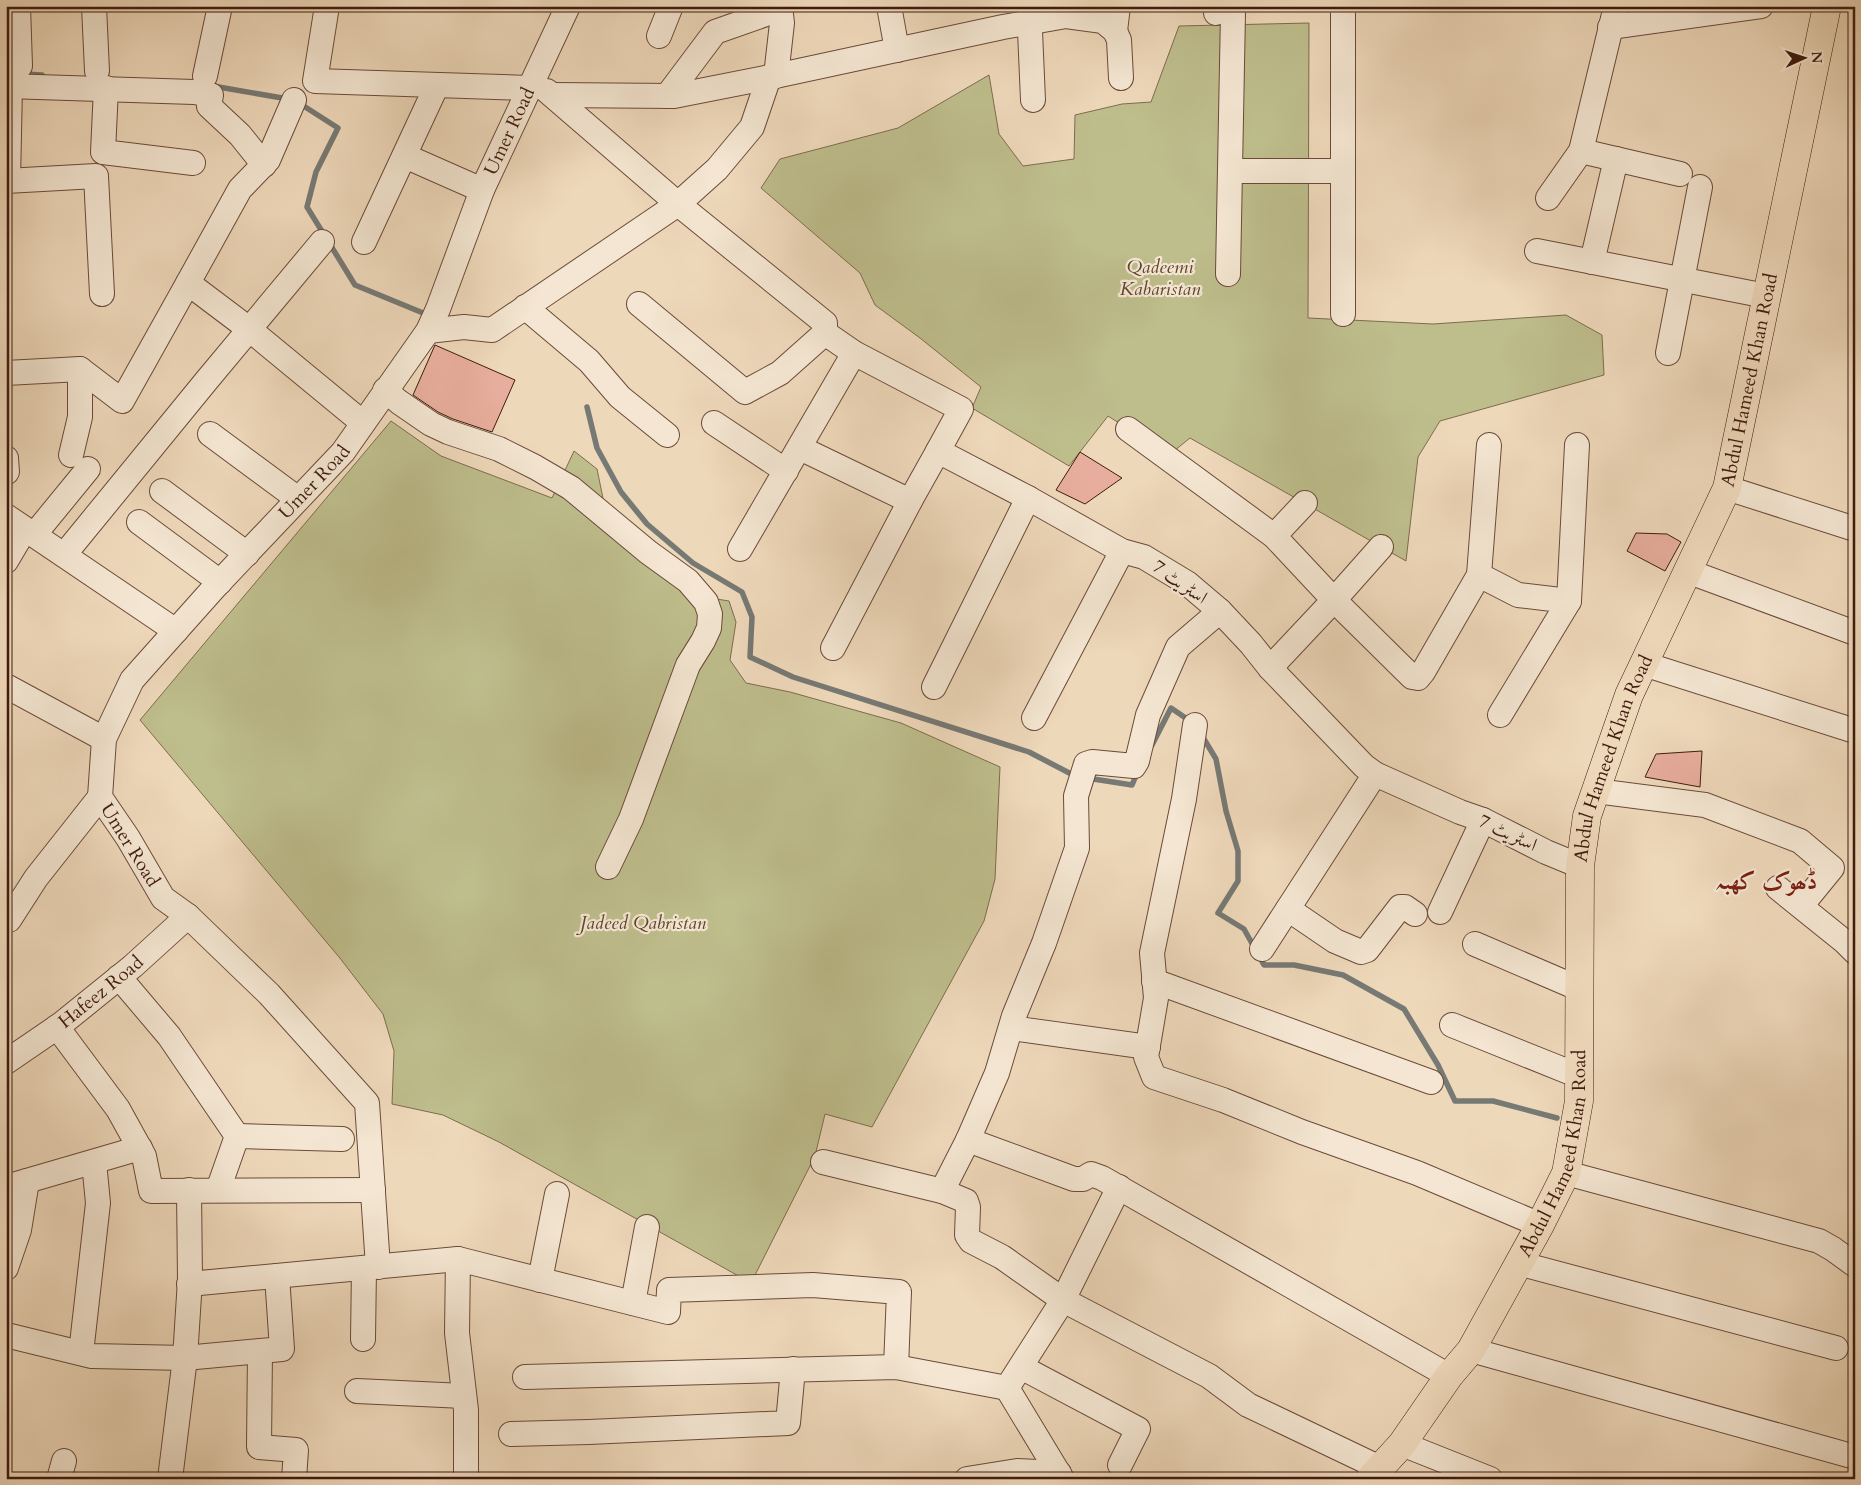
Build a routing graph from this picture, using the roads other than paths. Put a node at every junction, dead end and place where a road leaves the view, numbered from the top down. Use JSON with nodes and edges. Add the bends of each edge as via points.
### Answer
{"nodes":[{"id":1,"x":18,"y":6,"type":"edge"},
{"id":2,"x":94,"y":6,"type":"edge"},
{"id":3,"x":220,"y":6,"type":"edge"},
{"id":4,"x":327,"y":6,"type":"edge"},
{"id":5,"x":568,"y":6,"type":"edge"},
{"id":6,"x":671,"y":6,"type":"edge"},
{"id":7,"x":889,"y":6,"type":"edge"},
{"id":8,"x":1118,"y":6,"type":"edge"},
{"id":9,"x":1343,"y":6,"type":"edge"},
{"id":10,"x":1761,"y":6,"type":"edge"},
{"id":11,"x":1827,"y":6,"type":"edge"},
{"id":12,"x":780,"y":8,"type":"edge"},
{"id":13,"x":1222,"y":10,"type":"edge"},
{"id":14,"x":1029,"y":14,"type":"edge"},
{"id":15,"x":1613,"y":17,"type":"edge"},
{"id":16,"x":1115,"y":31,"type":"junction"},
{"id":17,"x":659,"y":36,"type":"dead end"},
{"id":18,"x":897,"y":50,"type":"junction"},
{"id":19,"x":772,"y":77,"type":"junction"},
{"id":20,"x":1121,"y":78,"type":"dead end"},
{"id":21,"x":12,"y":79,"type":"edge"},
{"id":22,"x":102,"y":80,"type":"junction"},
{"id":23,"x":531,"y":84,"type":"junction"},
{"id":24,"x":438,"y":85,"type":"junction"},
{"id":25,"x":208,"y":86,"type":"junction"},
{"id":26,"x":553,"y":96,"type":"junction"},
{"id":27,"x":667,"y":96,"type":"junction"},
{"id":28,"x":294,"y":100,"type":"dead end"},
{"id":29,"x":1033,"y":100,"type":"dead end"},
{"id":30,"x":1581,"y":151,"type":"junction"},
{"id":31,"x":405,"y":156,"type":"junction"},
{"id":32,"x":1616,"y":159,"type":"junction"},
{"id":33,"x":194,"y":163,"type":"dead end"},
{"id":34,"x":264,"y":165,"type":"junction"},
{"id":35,"x":1231,"y":171,"type":"junction"},
{"id":36,"x":1343,"y":171,"type":"junction"},
{"id":37,"x":1680,"y":174,"type":"dead end"},
{"id":38,"x":7,"y":181,"type":"edge"},
{"id":39,"x":1700,"y":187,"type":"dead end"},
{"id":40,"x":482,"y":190,"type":"junction"},
{"id":41,"x":1548,"y":198,"type":"dead end"},
{"id":42,"x":678,"y":204,"type":"junction"},
{"id":43,"x":322,"y":242,"type":"dead end"},
{"id":44,"x":364,"y":242,"type":"dead end"},
{"id":45,"x":1537,"y":251,"type":"dead end"},
{"id":46,"x":1592,"y":262,"type":"junction"},
{"id":47,"x":1228,"y":274,"type":"dead end"},
{"id":48,"x":1682,"y":280,"type":"junction"},
{"id":49,"x":188,"y":283,"type":"junction"},
{"id":50,"x":102,"y":294,"type":"dead end"},
{"id":51,"x":1766,"y":296,"type":"junction"},
{"id":52,"x":639,"y":304,"type":"dead end"},
{"id":53,"x":525,"y":307,"type":"junction"},
{"id":54,"x":1343,"y":314,"type":"dead end"},
{"id":55,"x":249,"y":329,"type":"junction"},
{"id":56,"x":428,"y":331,"type":"junction"},
{"id":57,"x":825,"y":333,"type":"junction"},
{"id":58,"x":854,"y":353,"type":"junction"},
{"id":59,"x":1668,"y":353,"type":"dead end"},
{"id":60,"x":80,"y":369,"type":"junction"},
{"id":61,"x":6,"y":373,"type":"edge"},
{"id":62,"x":385,"y":390,"type":"junction"},
{"id":63,"x":362,"y":423,"type":"junction"},
{"id":64,"x":714,"y":423,"type":"dead end"},
{"id":65,"x":1128,"y":429,"type":"dead end"},
{"id":66,"x":210,"y":434,"type":"dead end"},
{"id":67,"x":667,"y":435,"type":"dead end"},
{"id":68,"x":1489,"y":445,"type":"dead end"},
{"id":69,"x":1577,"y":445,"type":"dead end"},
{"id":70,"x":800,"y":448,"type":"junction"},
{"id":71,"x":938,"y":451,"type":"junction"},
{"id":72,"x":6,"y":458,"type":"edge"},
{"id":73,"x":786,"y":471,"type":"junction"},
{"id":74,"x":7,"y":472,"type":"edge"},
{"id":75,"x":1727,"y":488,"type":"junction"},
{"id":76,"x":162,"y":491,"type":"dead end"},
{"id":77,"x":1028,"y":498,"type":"junction"},
{"id":78,"x":298,"y":499,"type":"junction"},
{"id":79,"x":910,"y":501,"type":"junction"},
{"id":80,"x":1305,"y":503,"type":"dead end"},
{"id":81,"x":139,"y":522,"type":"dead end"},
{"id":82,"x":22,"y":526,"type":"edge"},
{"id":83,"x":1855,"y":529,"type":"edge"},
{"id":84,"x":1274,"y":536,"type":"junction"},
{"id":85,"x":1381,"y":547,"type":"dead end"},
{"id":86,"x":740,"y":549,"type":"dead end"},
{"id":87,"x":1122,"y":551,"type":"junction"},
{"id":88,"x":247,"y":554,"type":"junction"},
{"id":89,"x":64,"y":555,"type":"junction"},
{"id":90,"x":6,"y":561,"type":"edge"},
{"id":91,"x":1688,"y":571,"type":"junction"},
{"id":92,"x":1479,"y":576,"type":"junction"},
{"id":93,"x":220,"y":582,"type":"junction"},
{"id":94,"x":1334,"y":600,"type":"junction"},
{"id":95,"x":1569,"y":601,"type":"junction"},
{"id":96,"x":1220,"y":611,"type":"junction"},
{"id":97,"x":176,"y":631,"type":"junction"},
{"id":98,"x":1855,"y":633,"type":"edge"},
{"id":99,"x":834,"y":648,"type":"dead end"},
{"id":100,"x":1644,"y":664,"type":"junction"},
{"id":101,"x":1270,"y":668,"type":"junction"},
{"id":102,"x":6,"y":686,"type":"edge"},
{"id":103,"x":934,"y":687,"type":"dead end"},
{"id":104,"x":1500,"y":715,"type":"dead end"},
{"id":105,"x":1034,"y":718,"type":"dead end"},
{"id":106,"x":1195,"y":725,"type":"dead end"},
{"id":107,"x":1855,"y":731,"type":"edge"},
{"id":108,"x":104,"y":739,"type":"junction"},
{"id":109,"x":1375,"y":774,"type":"junction"},
{"id":110,"x":1596,"y":791,"type":"junction"},
{"id":111,"x":100,"y":797,"type":"junction"},
{"id":112,"x":1483,"y":820,"type":"junction"},
{"id":113,"x":1580,"y":866,"type":"junction"},
{"id":114,"x":608,"y":867,"type":"dead end"},
{"id":115,"x":1778,"y":888,"type":"dead end"},
{"id":116,"x":1801,"y":906,"type":"junction"},
{"id":117,"x":1288,"y":909,"type":"junction"},
{"id":118,"x":1440,"y":912,"type":"dead end"},
{"id":119,"x":1414,"y":914,"type":"dead end"},
{"id":120,"x":188,"y":916,"type":"junction"},
{"id":121,"x":6,"y":921,"type":"edge"},
{"id":122,"x":1476,"y":944,"type":"dead end"},
{"id":123,"x":1262,"y":949,"type":"dead end"},
{"id":124,"x":1855,"y":952,"type":"edge"},
{"id":125,"x":119,"y":977,"type":"junction"},
{"id":126,"x":1154,"y":981,"type":"junction"},
{"id":127,"x":1580,"y":989,"type":"junction"},
{"id":128,"x":1452,"y":1025,"type":"dead end"},
{"id":129,"x":57,"y":1027,"type":"junction"},
{"id":130,"x":1011,"y":1028,"type":"junction"},
{"id":131,"x":1148,"y":1047,"type":"junction"},
{"id":132,"x":6,"y":1062,"type":"edge"},
{"id":133,"x":1579,"y":1076,"type":"junction"},
{"id":134,"x":1431,"y":1082,"type":"dead end"},
{"id":135,"x":237,"y":1136,"type":"junction"},
{"id":136,"x":342,"y":1139,"type":"dead end"},
{"id":137,"x":968,"y":1140,"type":"junction"},
{"id":138,"x":140,"y":1148,"type":"junction"},
{"id":139,"x":94,"y":1162,"type":"junction"},
{"id":140,"x":823,"y":1162,"type":"dead end"},
{"id":141,"x":1566,"y":1173,"type":"junction"},
{"id":142,"x":17,"y":1184,"type":"edge"},
{"id":143,"x":1119,"y":1187,"type":"junction"},
{"id":144,"x":189,"y":1190,"type":"junction"},
{"id":145,"x":218,"y":1190,"type":"junction"},
{"id":146,"x":373,"y":1190,"type":"junction"},
{"id":147,"x":942,"y":1191,"type":"junction"},
{"id":148,"x":557,"y":1194,"type":"dead end"},
{"id":149,"x":1540,"y":1225,"type":"junction"},
{"id":150,"x":647,"y":1227,"type":"dead end"},
{"id":151,"x":458,"y":1259,"type":"junction"},
{"id":152,"x":1518,"y":1263,"type":"junction"},
{"id":153,"x":1855,"y":1265,"type":"edge"},
{"id":154,"x":6,"y":1268,"type":"edge"},
{"id":155,"x":371,"y":1268,"type":"junction"},
{"id":156,"x":277,"y":1276,"type":"junction"},
{"id":157,"x":540,"y":1280,"type":"junction"},
{"id":158,"x":189,"y":1284,"type":"junction"},
{"id":159,"x":1063,"y":1300,"type":"junction"},
{"id":160,"x":632,"y":1303,"type":"junction"},
{"id":161,"x":6,"y":1335,"type":"edge"},
{"id":162,"x":363,"y":1339,"type":"dead end"},
{"id":163,"x":1836,"y":1348,"type":"dead end"},
{"id":164,"x":1471,"y":1350,"type":"junction"},
{"id":165,"x":260,"y":1351,"type":"junction"},
{"id":166,"x":81,"y":1353,"type":"junction"},
{"id":167,"x":185,"y":1358,"type":"junction"},
{"id":168,"x":896,"y":1367,"type":"junction"},
{"id":169,"x":1021,"y":1367,"type":"junction"},
{"id":170,"x":793,"y":1369,"type":"junction"},
{"id":171,"x":1450,"y":1376,"type":"junction"},
{"id":172,"x":525,"y":1377,"type":"dead end"},
{"id":173,"x":1006,"y":1388,"type":"junction"},
{"id":174,"x":357,"y":1391,"type":"dead end"},
{"id":175,"x":464,"y":1396,"type":"junction"},
{"id":176,"x":511,"y":1434,"type":"dead end"},
{"id":177,"x":1402,"y":1444,"type":"junction"},
{"id":178,"x":1855,"y":1457,"type":"edge"},
{"id":179,"x":1120,"y":1464,"type":"dead end"},
{"id":180,"x":1375,"y":1473,"type":"edge"},
{"id":181,"x":1017,"y":1475,"type":"edge"},
{"id":182,"x":1060,"y":1476,"type":"edge"},
{"id":183,"x":170,"y":1479,"type":"edge"},
{"id":184,"x":294,"y":1479,"type":"edge"},
{"id":185,"x":466,"y":1479,"type":"edge"},
{"id":186,"x":967,"y":1479,"type":"edge"},
{"id":187,"x":1490,"y":1479,"type":"edge"}],
"edges":[{"from":1,"to":21,"type":"street"},
{"from":2,"to":22,"type":"street"},
{"from":3,"to":25,"type":"street"},
{"from":4,"to":24,"type":"street","via":[[315,81]]},
{"from":5,"to":23,"type":"street","name":"Umer Road"},
{"from":6,"to":17,"type":"street"},
{"from":7,"to":18,"type":"street"},
{"from":8,"to":16,"type":"street"},
{"from":9,"to":36,"type":"street"},
{"from":10,"to":15,"type":"street"},
{"from":11,"to":51,"type":"main road","name":"Abdul Hameed Khan Road"},
{"from":12,"to":19,"type":"street","via":[[782,23]]},
{"from":12,"to":27,"type":"street","via":[[715,32]]},
{"from":13,"to":35,"type":"street"},
{"from":14,"to":16,"type":"street","via":[[1103,21]]},
{"from":14,"to":18,"type":"street"},
{"from":14,"to":29,"type":"street"},
{"from":15,"to":30,"type":"street"},
{"from":16,"to":20,"type":"street"},
{"from":18,"to":19,"type":"street"},
{"from":19,"to":27,"type":"street"},
{"from":19,"to":42,"type":"street","via":[[752,127],[717,169]]},
{"from":21,"to":22,"type":"street"},
{"from":21,"to":38,"type":"street"},
{"from":22,"to":25,"type":"street","via":[[194,92]]},
{"from":22,"to":33,"type":"street","via":[[103,152]]},
{"from":23,"to":24,"type":"street"},
{"from":23,"to":26,"type":"street"},
{"from":23,"to":40,"type":"street","name":"Umer Road"},
{"from":24,"to":31,"type":"street"},
{"from":25,"to":34,"type":"street","via":[[209,106],[240,135]]},
{"from":26,"to":27,"type":"street"},
{"from":26,"to":42,"type":"street"},
{"from":28,"to":34,"type":"street"},
{"from":30,"to":32,"type":"street"},
{"from":30,"to":41,"type":"street"},
{"from":31,"to":40,"type":"street"},
{"from":31,"to":44,"type":"street"},
{"from":32,"to":37,"type":"street"},
{"from":32,"to":46,"type":"street"},
{"from":34,"to":49,"type":"street","via":[[240,189]]},
{"from":35,"to":36,"type":"street"},
{"from":35,"to":47,"type":"street"},
{"from":36,"to":54,"type":"street"},
{"from":38,"to":50,"type":"street","via":[[96,176]]},
{"from":39,"to":48,"type":"street"},
{"from":40,"to":56,"type":"street","name":"Umer Road"},
{"from":42,"to":53,"type":"street"},
{"from":42,"to":57,"type":"street","via":[[825,323]]},
{"from":43,"to":55,"type":"street"},
{"from":45,"to":46,"type":"street"},
{"from":46,"to":48,"type":"street"},
{"from":48,"to":51,"type":"street"},
{"from":48,"to":59,"type":"street"},
{"from":49,"to":55,"type":"street"},
{"from":49,"to":60,"type":"street","via":[[122,401]]},
{"from":51,"to":75,"type":"main road","name":"Abdul Hameed Khan Road"},
{"from":52,"to":57,"type":"street","via":[[744,392],[780,373]]},
{"from":53,"to":56,"type":"street","via":[[492,330],[464,327]]},
{"from":53,"to":67,"type":"street","via":[[589,361],[620,397]]},
{"from":55,"to":63,"type":"street"},
{"from":55,"to":89,"type":"street"},
{"from":56,"to":62,"type":"street","name":"Umer Road"},
{"from":57,"to":58,"type":"street"},
{"from":58,"to":70,"type":"street"},
{"from":58,"to":71,"type":"street","via":[[961,409]]},
{"from":60,"to":61,"type":"street"},
{"from":60,"to":82,"type":"street","via":[[79,462]]},
{"from":62,"to":63,"type":"street","name":"Umer Road"},
{"from":62,"to":114,"type":"street","via":[[431,424],[499,450],[571,488],[688,581],[706,602],[710,614],[709,628],[688,665],[631,819]]},
{"from":63,"to":78,"type":"street","name":"Umer Road","via":[[343,452]]},
{"from":64,"to":73,"type":"street"},
{"from":65,"to":84,"type":"street"},
{"from":66,"to":78,"type":"street"},
{"from":68,"to":92,"type":"street"},
{"from":69,"to":95,"type":"street"},
{"from":70,"to":73,"type":"street"},
{"from":70,"to":79,"type":"street"},
{"from":71,"to":77,"type":"street","name":"اسٹریٹ 7"},
{"from":71,"to":79,"type":"street"},
{"from":72,"to":74,"type":"street"},
{"from":73,"to":86,"type":"street"},
{"from":75,"to":83,"type":"street"},
{"from":75,"to":91,"type":"main road","name":"Abdul Hameed Khan Road"},
{"from":76,"to":88,"type":"street"},
{"from":77,"to":87,"type":"street","name":"اسٹریٹ 7"},
{"from":77,"to":103,"type":"street"},
{"from":78,"to":88,"type":"street","name":"Umer Road"},
{"from":79,"to":99,"type":"street"},
{"from":80,"to":84,"type":"street"},
{"from":81,"to":93,"type":"street"},
{"from":82,"to":89,"type":"street"},
{"from":82,"to":90,"type":"street"},
{"from":84,"to":94,"type":"street"},
{"from":85,"to":94,"type":"street"},
{"from":87,"to":96,"type":"street","name":"اسٹریٹ 7","via":[[1144,557],[1180,579]]},
{"from":87,"to":105,"type":"street"},
{"from":88,"to":93,"type":"street","name":"Umer Road"},
{"from":89,"to":97,"type":"street"},
{"from":91,"to":98,"type":"street"},
{"from":91,"to":100,"type":"main road","name":"Abdul Hameed Khan Road"},
{"from":92,"to":94,"type":"street","via":[[1418,678],[1412,677]]},
{"from":92,"to":95,"type":"street","via":[[1518,596]]},
{"from":93,"to":97,"type":"street","name":"Umer Road"},
{"from":94,"to":101,"type":"street"},
{"from":95,"to":104,"type":"street"},
{"from":96,"to":101,"type":"street","name":"اسٹریٹ 7"},
{"from":96,"to":130,"type":"street","via":[[1178,647],[1148,715],[1134,766],[1086,764],[1076,796],[1077,848]]},
{"from":97,"to":108,"type":"street","name":"Umer Road","via":[[132,680]]},
{"from":100,"to":107,"type":"street"},
{"from":100,"to":110,"type":"main road","name":"Abdul Hameed Khan Road","via":[[1629,695]]},
{"from":101,"to":109,"type":"street","name":"اسٹریٹ 7"},
{"from":102,"to":108,"type":"street"},
{"from":106,"to":126,"type":"street","via":[[1184,798],[1152,953]]},
{"from":108,"to":111,"type":"street","name":"Umer Road"},
{"from":109,"to":112,"type":"street","name":"اسٹریٹ 7"},
{"from":109,"to":117,"type":"street"},
{"from":110,"to":113,"type":"main road","name":"Abdul Hameed Khan Road","via":[[1587,816]]},
{"from":110,"to":116,"type":"street","via":[[1705,805],[1800,841],[1832,868]]},
{"from":111,"to":120,"type":"street","name":"Umer Road","via":[[163,898]]},
{"from":111,"to":121,"type":"street"},
{"from":112,"to":113,"type":"street","name":"اسٹریٹ 7"},
{"from":112,"to":118,"type":"street"},
{"from":113,"to":127,"type":"main road","name":"Abdul Hameed Khan Road"},
{"from":115,"to":116,"type":"street"},
{"from":116,"to":124,"type":"street"},
{"from":117,"to":119,"type":"street","via":[[1335,941],[1364,952],[1400,907]]},
{"from":117,"to":123,"type":"street"},
{"from":120,"to":125,"type":"street","name":"Hafeez Road"},
{"from":120,"to":146,"type":"street","name":"Umer Road","via":[[269,994],[367,1103]]},
{"from":122,"to":127,"type":"street"},
{"from":125,"to":129,"type":"street","name":"Hafeez Road"},
{"from":125,"to":135,"type":"street","via":[[169,1036]]},
{"from":126,"to":131,"type":"street","via":[[1156,998]]},
{"from":126,"to":134,"type":"street"},
{"from":127,"to":133,"type":"main road","name":"Abdul Hameed Khan Road"},
{"from":128,"to":133,"type":"street"},
{"from":129,"to":132,"type":"street","name":"Hafeez Road"},
{"from":129,"to":138,"type":"street","via":[[118,1109]]},
{"from":130,"to":131,"type":"street"},
{"from":130,"to":137,"type":"street","via":[[997,1074]]},
{"from":131,"to":149,"type":"street","via":[[1146,1057],[1154,1077],[1417,1173]]},
{"from":133,"to":141,"type":"main road","name":"Abdul Hameed Khan Road","via":[[1579,1101]]},
{"from":135,"to":136,"type":"street"},
{"from":135,"to":145,"type":"street"},
{"from":137,"to":143,"type":"street","via":[[1074,1179],[1083,1179],[1091,1174]]},
{"from":137,"to":147,"type":"street"},
{"from":138,"to":139,"type":"street"},
{"from":138,"to":144,"type":"street","via":[[151,1191]]},
{"from":139,"to":142,"type":"street"},
{"from":139,"to":166,"type":"street","via":[[98,1203]]},
{"from":140,"to":147,"type":"street"},
{"from":141,"to":149,"type":"main road","name":"Abdul Hameed Khan Road"},
{"from":141,"to":153,"type":"street","via":[[1819,1241]]},
{"from":142,"to":154,"type":"street","via":[[19,1230]]},
{"from":143,"to":159,"type":"street"},
{"from":143,"to":171,"type":"street"},
{"from":144,"to":145,"type":"street"},
{"from":144,"to":158,"type":"street"},
{"from":145,"to":146,"type":"street"},
{"from":146,"to":155,"type":"street","name":"Umer Road"},
{"from":147,"to":159,"type":"street","via":[[966,1200],[967,1235],[971,1241],[1002,1257]]},
{"from":148,"to":157,"type":"street"},
{"from":149,"to":152,"type":"main road","name":"Abdul Hameed Khan Road"},
{"from":150,"to":160,"type":"street"},
{"from":151,"to":155,"type":"street"},
{"from":151,"to":157,"type":"street"},
{"from":151,"to":175,"type":"street","via":[[457,1333]]},
{"from":152,"to":163,"type":"street"},
{"from":152,"to":164,"type":"main road","name":"Abdul Hameed Khan Road"},
{"from":155,"to":156,"type":"street"},
{"from":155,"to":162,"type":"street","name":"Umer Road"},
{"from":156,"to":158,"type":"street"},
{"from":156,"to":165,"type":"street","via":[[282,1349]]},
{"from":157,"to":160,"type":"street"},
{"from":158,"to":167,"type":"street"},
{"from":159,"to":169,"type":"street"},
{"from":159,"to":180,"type":"street","via":[[1209,1376],[1248,1405]]},
{"from":160,"to":168,"type":"street","via":[[668,1312],[669,1290],[813,1284],[899,1292]]},
{"from":161,"to":166,"type":"street"},
{"from":164,"to":171,"type":"main road","name":"Abdul Hameed Khan Road"},
{"from":164,"to":178,"type":"street"},
{"from":165,"to":167,"type":"street"},
{"from":165,"to":184,"type":"street","via":[[259,1447],[296,1450]]},
{"from":166,"to":167,"type":"street"},
{"from":167,"to":183,"type":"street"},
{"from":168,"to":170,"type":"street"},
{"from":168,"to":173,"type":"street"},
{"from":169,"to":173,"type":"street"},
{"from":169,"to":179,"type":"street","via":[[1138,1429]]},
{"from":170,"to":172,"type":"street"},
{"from":170,"to":176,"type":"street","via":[[788,1423]]},
{"from":171,"to":177,"type":"main road","name":"Abdul Hameed Khan Road"},
{"from":173,"to":182,"type":"street"},
{"from":174,"to":175,"type":"street"},
{"from":175,"to":185,"type":"street"},
{"from":177,"to":180,"type":"main road","name":"Abdul Hameed Khan Road"},
{"from":177,"to":187,"type":"street"},
{"from":181,"to":182,"type":"street"},
{"from":181,"to":186,"type":"street"}]}
